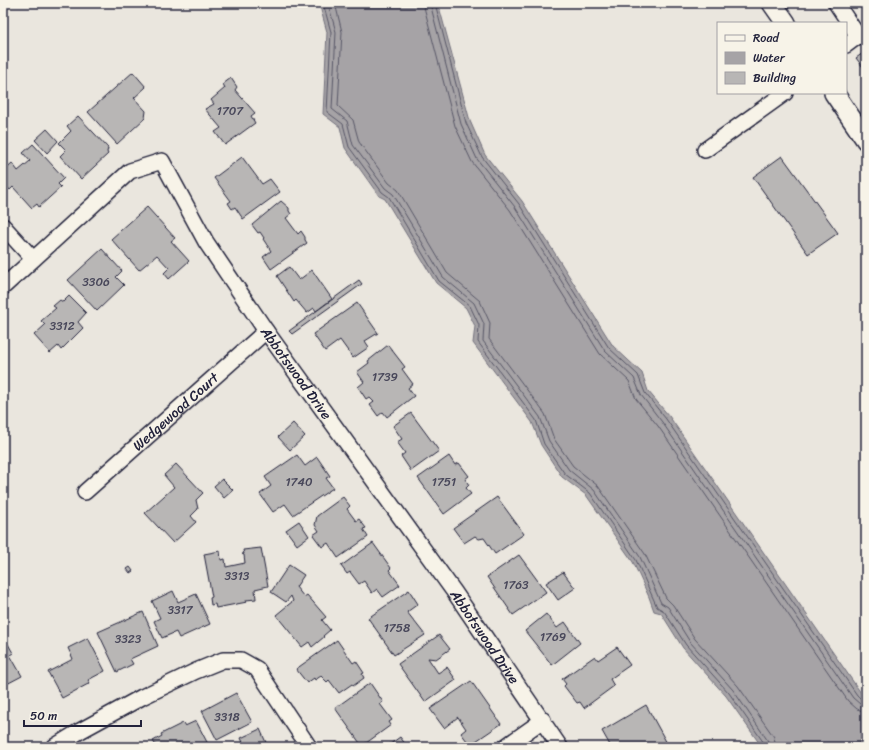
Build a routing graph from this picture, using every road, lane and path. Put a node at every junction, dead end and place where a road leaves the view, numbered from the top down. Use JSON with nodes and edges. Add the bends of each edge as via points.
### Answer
{"nodes":[{"id":1,"x":772,"y":3,"type":"edge"},
{"id":2,"x":836,"y":3,"type":"edge"},
{"id":3,"x":785,"y":22,"type":"edge"},
{"id":4,"x":847,"y":44,"type":"edge"},
{"id":5,"x":784,"y":94,"type":"edge"},
{"id":6,"x":835,"y":94,"type":"edge"},
{"id":7,"x":866,"y":140,"type":"edge"},
{"id":8,"x":705,"y":150,"type":"dead end"},
{"id":9,"x":3,"y":226,"type":"edge"},
{"id":10,"x":33,"y":259,"type":"junction"},
{"id":11,"x":3,"y":287,"type":"edge"},
{"id":12,"x":266,"y":331,"type":"junction"},
{"id":13,"x":85,"y":492,"type":"dead end"},
{"id":14,"x":543,"y":720,"type":"junction"},
{"id":15,"x":54,"y":747,"type":"edge"},
{"id":16,"x":309,"y":747,"type":"edge"},
{"id":17,"x":506,"y":747,"type":"edge"},
{"id":18,"x":560,"y":747,"type":"edge"}],
"edges":[{"from":1,"to":3,"type":"main road"},
{"from":2,"to":4,"type":"street","via":[[858,36]]},
{"from":5,"to":8,"type":"street"},
{"from":6,"to":7,"type":"main road"},
{"from":9,"to":10,"type":"street"},
{"from":10,"to":11,"type":"street","name":"Abbotswood Drive"},
{"from":10,"to":12,"type":"street","name":"Abbotswood Drive","via":[[130,171],[162,161],[206,242]]},
{"from":12,"to":13,"type":"street","name":"Wedgewood Court"},
{"from":12,"to":14,"type":"street","name":"Abbotswood Drive"},
{"from":14,"to":17,"type":"street"},
{"from":14,"to":18,"type":"street","name":"Abbotswood Drive"},
{"from":15,"to":16,"type":"street","via":[[142,697],[223,660],[241,660],[257,669]]}]}
